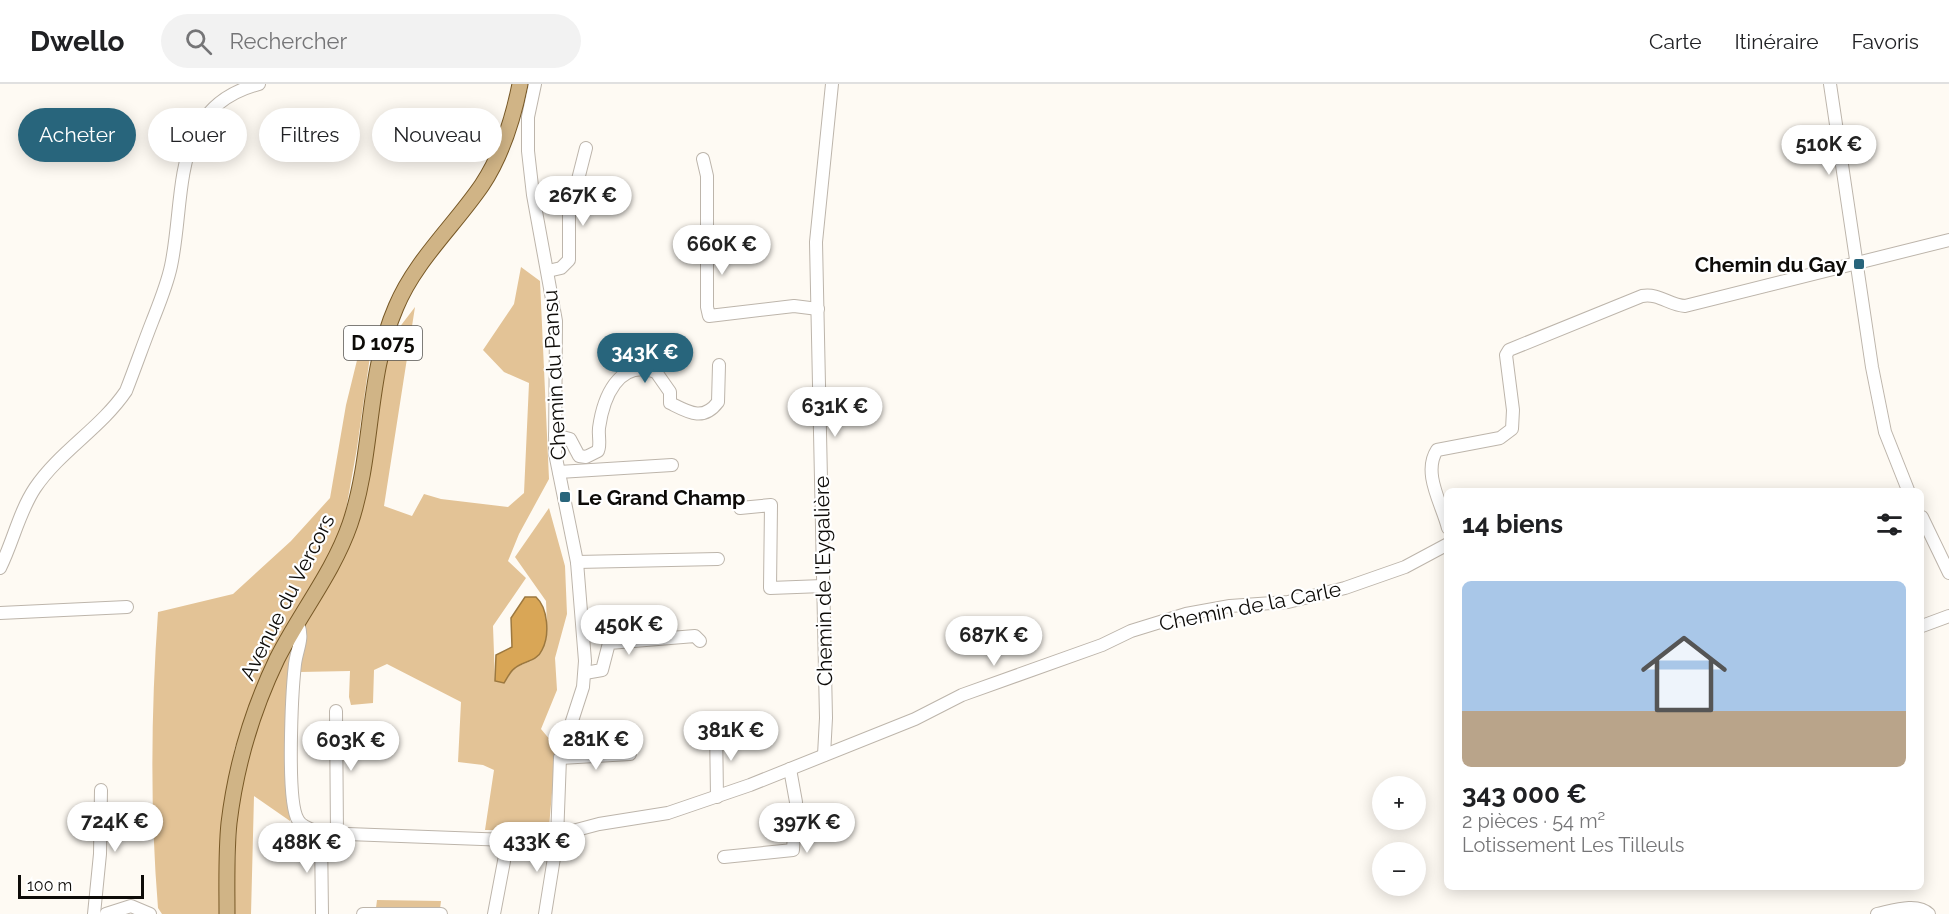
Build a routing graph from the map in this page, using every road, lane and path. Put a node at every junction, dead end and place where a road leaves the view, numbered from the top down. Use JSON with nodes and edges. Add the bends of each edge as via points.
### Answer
{"nodes":[{"id":1,"x":259,"y":84,"type":"edge"},
{"id":2,"x":520,"y":84,"type":"edge"},
{"id":3,"x":535,"y":84,"type":"edge"},
{"id":4,"x":832,"y":84,"type":"edge"},
{"id":5,"x":1830,"y":84,"type":"edge"},
{"id":6,"x":586,"y":148,"type":"dead end"},
{"id":7,"x":703,"y":159,"type":"dead end"},
{"id":8,"x":1949,"y":240,"type":"edge"},
{"id":9,"x":1859,"y":264,"type":"junction"},
{"id":10,"x":548,"y":271,"type":"junction"},
{"id":11,"x":818,"y":309,"type":"junction"},
{"id":12,"x":719,"y":365,"type":"dead end"},
{"id":13,"x":555,"y":435,"type":"junction"},
{"id":14,"x":672,"y":465,"type":"dead end"},
{"id":15,"x":559,"y":472,"type":"junction"},
{"id":16,"x":1907,"y":488,"type":"edge"},
{"id":17,"x":740,"y":508,"type":"dead end"},
{"id":18,"x":1444,"y":515,"type":"edge"},
{"id":19,"x":1924,"y":521,"type":"edge"},
{"id":20,"x":1444,"y":546,"type":"edge"},
{"id":21,"x":718,"y":559,"type":"dead end"},
{"id":22,"x":576,"y":562,"type":"junction"},
{"id":23,"x":0,"y":568,"type":"edge"},
{"id":24,"x":1949,"y":573,"type":"edge"},
{"id":25,"x":823,"y":586,"type":"junction"},
{"id":26,"x":127,"y":607,"type":"dead end"},
{"id":27,"x":0,"y":613,"type":"edge"},
{"id":28,"x":1949,"y":616,"type":"edge"},
{"id":29,"x":298,"y":624,"type":"junction"},
{"id":30,"x":1924,"y":625,"type":"edge"},
{"id":31,"x":700,"y":641,"type":"dead end"},
{"id":32,"x":585,"y":673,"type":"junction"},
{"id":33,"x":336,"y":711,"type":"dead end"},
{"id":34,"x":745,"y":725,"type":"dead end"},
{"id":35,"x":630,"y":754,"type":"dead end"},
{"id":36,"x":824,"y":755,"type":"junction"},
{"id":37,"x":560,"y":758,"type":"junction"},
{"id":38,"x":790,"y":769,"type":"junction"},
{"id":39,"x":101,"y":790,"type":"dead end"},
{"id":40,"x":717,"y":797,"type":"junction"},
{"id":41,"x":321,"y":833,"type":"junction"},
{"id":42,"x":337,"y":834,"type":"junction"},
{"id":43,"x":556,"y":835,"type":"junction"},
{"id":44,"x":508,"y":840,"type":"junction"},
{"id":45,"x":724,"y":857,"type":"dead end"},
{"id":46,"x":94,"y":914,"type":"edge"},
{"id":47,"x":106,"y":914,"type":"edge"},
{"id":48,"x":150,"y":914,"type":"edge"},
{"id":49,"x":227,"y":914,"type":"edge"},
{"id":50,"x":322,"y":914,"type":"edge"},
{"id":51,"x":363,"y":914,"type":"edge"},
{"id":52,"x":441,"y":914,"type":"edge"},
{"id":53,"x":494,"y":914,"type":"edge"},
{"id":54,"x":545,"y":914,"type":"edge"},
{"id":55,"x":1877,"y":914,"type":"edge"},
{"id":56,"x":1929,"y":914,"type":"edge"}],
"edges":[{"from":1,"to":23,"type":"street","via":[[229,94],[213,108],[192,140],[182,178],[171,268],[126,391],[115,408],[35,488]]},
{"from":2,"to":29,"type":"main road","name":"Avenue du Vercors","number":"D 1075","via":[[495,163],[413,276],[396,306],[383,341],[363,475],[349,525]]},
{"from":3,"to":10,"type":"street","name":"Chemin du Pansu","via":[[528,117],[528,151]]},
{"from":4,"to":11,"type":"street","name":"Chemin de l'Eygalière","via":[[817,223]]},
{"from":5,"to":9,"type":"street"},
{"from":6,"to":10,"type":"street","via":[[569,216],[569,260],[561,268]]},
{"from":7,"to":11,"type":"street","via":[[707,176],[710,316],[794,306]]},
{"from":8,"to":9,"type":"street"},
{"from":9,"to":16,"type":"street","via":[[1885,432]]},
{"from":9,"to":18,"type":"street","via":[[1685,306],[1654,295],[1642,296],[1509,350],[1506,355],[1512,429],[1500,438],[1437,450],[1431,459],[1431,473]]},
{"from":10,"to":13,"type":"street","name":"Chemin du Pansu","via":[[556,321]]},
{"from":11,"to":25,"type":"street","name":"Chemin de l'Eygalière"},
{"from":12,"to":13,"type":"street","via":[[718,402],[707,412],[693,415],[670,403],[670,392],[656,372],[633,370],[619,378],[609,392],[599,426],[598,451],[586,458],[579,456],[570,439]]},
{"from":13,"to":15,"type":"street","name":"Chemin du Pansu"},
{"from":14,"to":15,"type":"street"},
{"from":15,"to":22,"type":"street","name":"Chemin du Pansu"},
{"from":17,"to":25,"type":"street","via":[[771,505],[770,588]]},
{"from":19,"to":24,"type":"street"},
{"from":20,"to":36,"type":"street","name":"Chemin de la Carle","via":[[1405,567],[1345,588],[1288,602],[1186,614],[1131,631],[971,692]]},
{"from":21,"to":22,"type":"street"},
{"from":22,"to":32,"type":"street","name":"Chemin du Pansu"},
{"from":25,"to":36,"type":"street","name":"Chemin de l'Eygalière"},
{"from":26,"to":27,"type":"street"},
{"from":28,"to":30,"type":"street"},
{"from":29,"to":41,"type":"street","name":"Chemin de la Carle","via":[[302,635],[293,689],[292,801],[301,825]]},
{"from":29,"to":49,"type":"main road","name":"Avenue du Vercors","number":"D 1075","via":[[260,697],[242,749],[229,826]]},
{"from":31,"to":32,"type":"street","via":[[694,636],[609,643],[602,670]]},
{"from":32,"to":37,"type":"street","name":"Chemin du Pansu"},
{"from":33,"to":42,"type":"street"},
{"from":34,"to":40,"type":"street","via":[[716,725]]},
{"from":35,"to":37,"type":"street"},
{"from":36,"to":38,"type":"street","name":"Chemin de la Carle"},
{"from":37,"to":43,"type":"street","name":"Chemin du Pansu"},
{"from":38,"to":40,"type":"street","name":"Chemin de la Carle"},
{"from":38,"to":45,"type":"street","via":[[796,802],[793,850]]},
{"from":39,"to":46,"type":"street"},
{"from":40,"to":43,"type":"street","name":"Chemin de la Carle","via":[[668,813]]},
{"from":41,"to":42,"type":"street","name":"Chemin de la Carle"},
{"from":41,"to":50,"type":"street"},
{"from":42,"to":44,"type":"street","name":"Chemin de la Carle"},
{"from":43,"to":44,"type":"street","name":"Chemin de la Carle"},
{"from":43,"to":54,"type":"street","name":"Chemin du Pansu"},
{"from":44,"to":53,"type":"street"},
{"from":47,"to":48,"type":"street","via":[[132,906]]},
{"from":51,"to":52,"type":"street"},
{"from":55,"to":56,"type":"street","via":[[1913,908]]}]}
